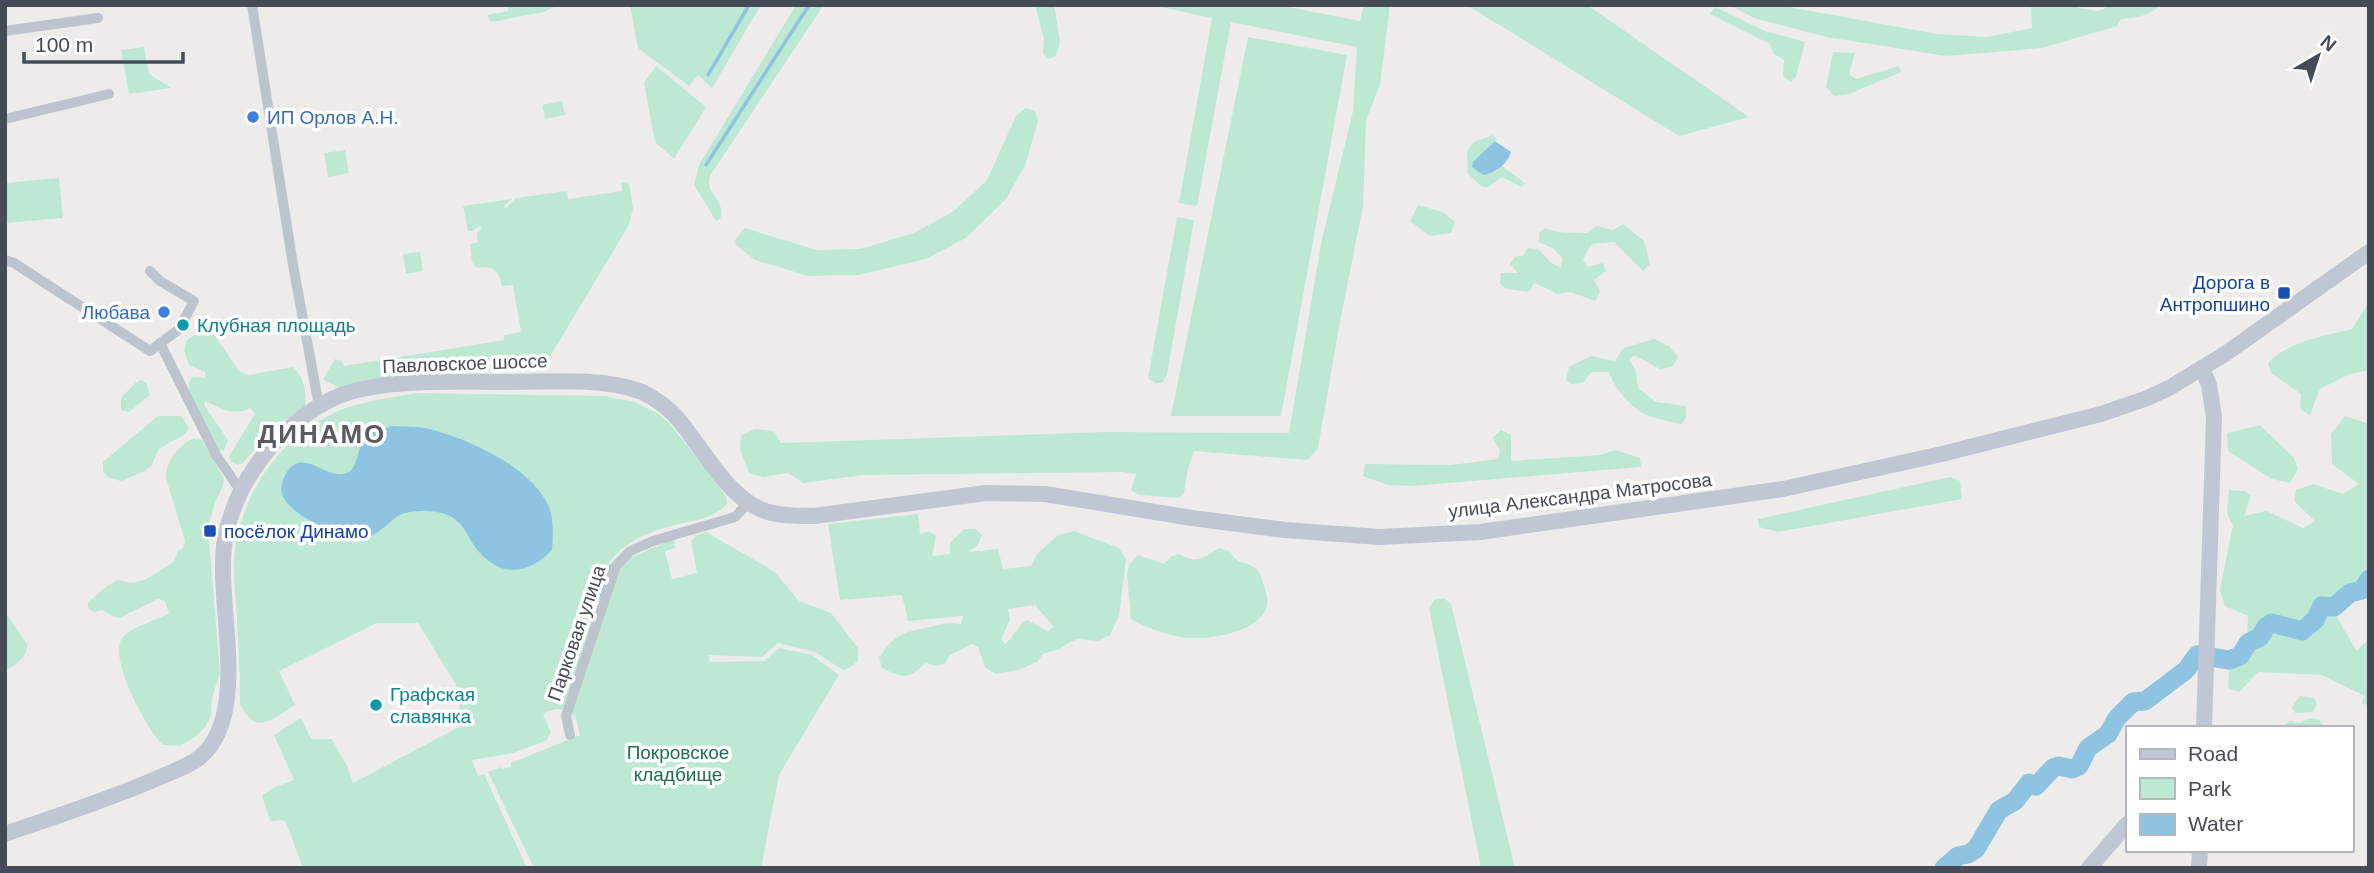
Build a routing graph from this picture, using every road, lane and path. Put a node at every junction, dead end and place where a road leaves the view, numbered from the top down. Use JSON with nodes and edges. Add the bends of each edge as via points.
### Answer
{"nodes":[{"id":1,"x":252,"y":5,"type":"edge"},
{"id":2,"x":98,"y":18,"type":"dead end"},
{"id":3,"x":5,"y":31,"type":"edge"},
{"id":4,"x":109,"y":94,"type":"dead end"},
{"id":5,"x":5,"y":119,"type":"edge"},
{"id":6,"x":2369,"y":252,"type":"edge"},
{"id":7,"x":5,"y":260,"type":"edge"},
{"id":8,"x":150,"y":271,"type":"dead end"},
{"id":9,"x":160,"y":343,"type":"junction"},
{"id":10,"x":2202,"y":368,"type":"junction"},
{"id":11,"x":319,"y":406,"type":"junction"},
{"id":12,"x":240,"y":490,"type":"junction"},
{"id":13,"x":748,"y":503,"type":"junction"},
{"id":14,"x":2204,"y":726,"type":"edge"},
{"id":15,"x":570,"y":735,"type":"dead end"},
{"id":16,"x":2126,"y":825,"type":"edge"},
{"id":17,"x":5,"y":834,"type":"edge"},
{"id":18,"x":2089,"y":868,"type":"edge"}],
"edges":[{"from":1,"to":11,"type":"street"},
{"from":2,"to":3,"type":"street"},
{"from":4,"to":5,"type":"street"},
{"from":6,"to":10,"type":"main road","name":"улица Александра Матросова"},
{"from":7,"to":9,"type":"street","via":[[150,351]]},
{"from":8,"to":9,"type":"street","via":[[194,301],[178,329]]},
{"from":9,"to":12,"type":"street","via":[[216,455]]},
{"from":10,"to":13,"type":"main road","name":"улица Александра Матросова","via":[[2145,399],[2101,414],[1942,454],[1783,489],[1480,532],[1379,537],[1285,530],[1045,494],[986,493],[814,516],[767,512]]},
{"from":10,"to":14,"type":"main road","via":[[2214,417]]},
{"from":11,"to":12,"type":"main road","name":"Павловское шоссе","via":[[269,450]]},
{"from":11,"to":13,"type":"main road","name":"Павловское шоссе","via":[[360,390],[421,382],[594,383],[639,391],[673,412]]},
{"from":12,"to":17,"type":"main road","name":"Павловское шоссе","via":[[232,509],[222,568],[228,690],[215,740],[187,765],[121,794]]},
{"from":13,"to":15,"type":"street","name":"Парковая улица","via":[[735,517],[631,551],[616,566],[566,716]]},
{"from":16,"to":18,"type":"main road"}]}
